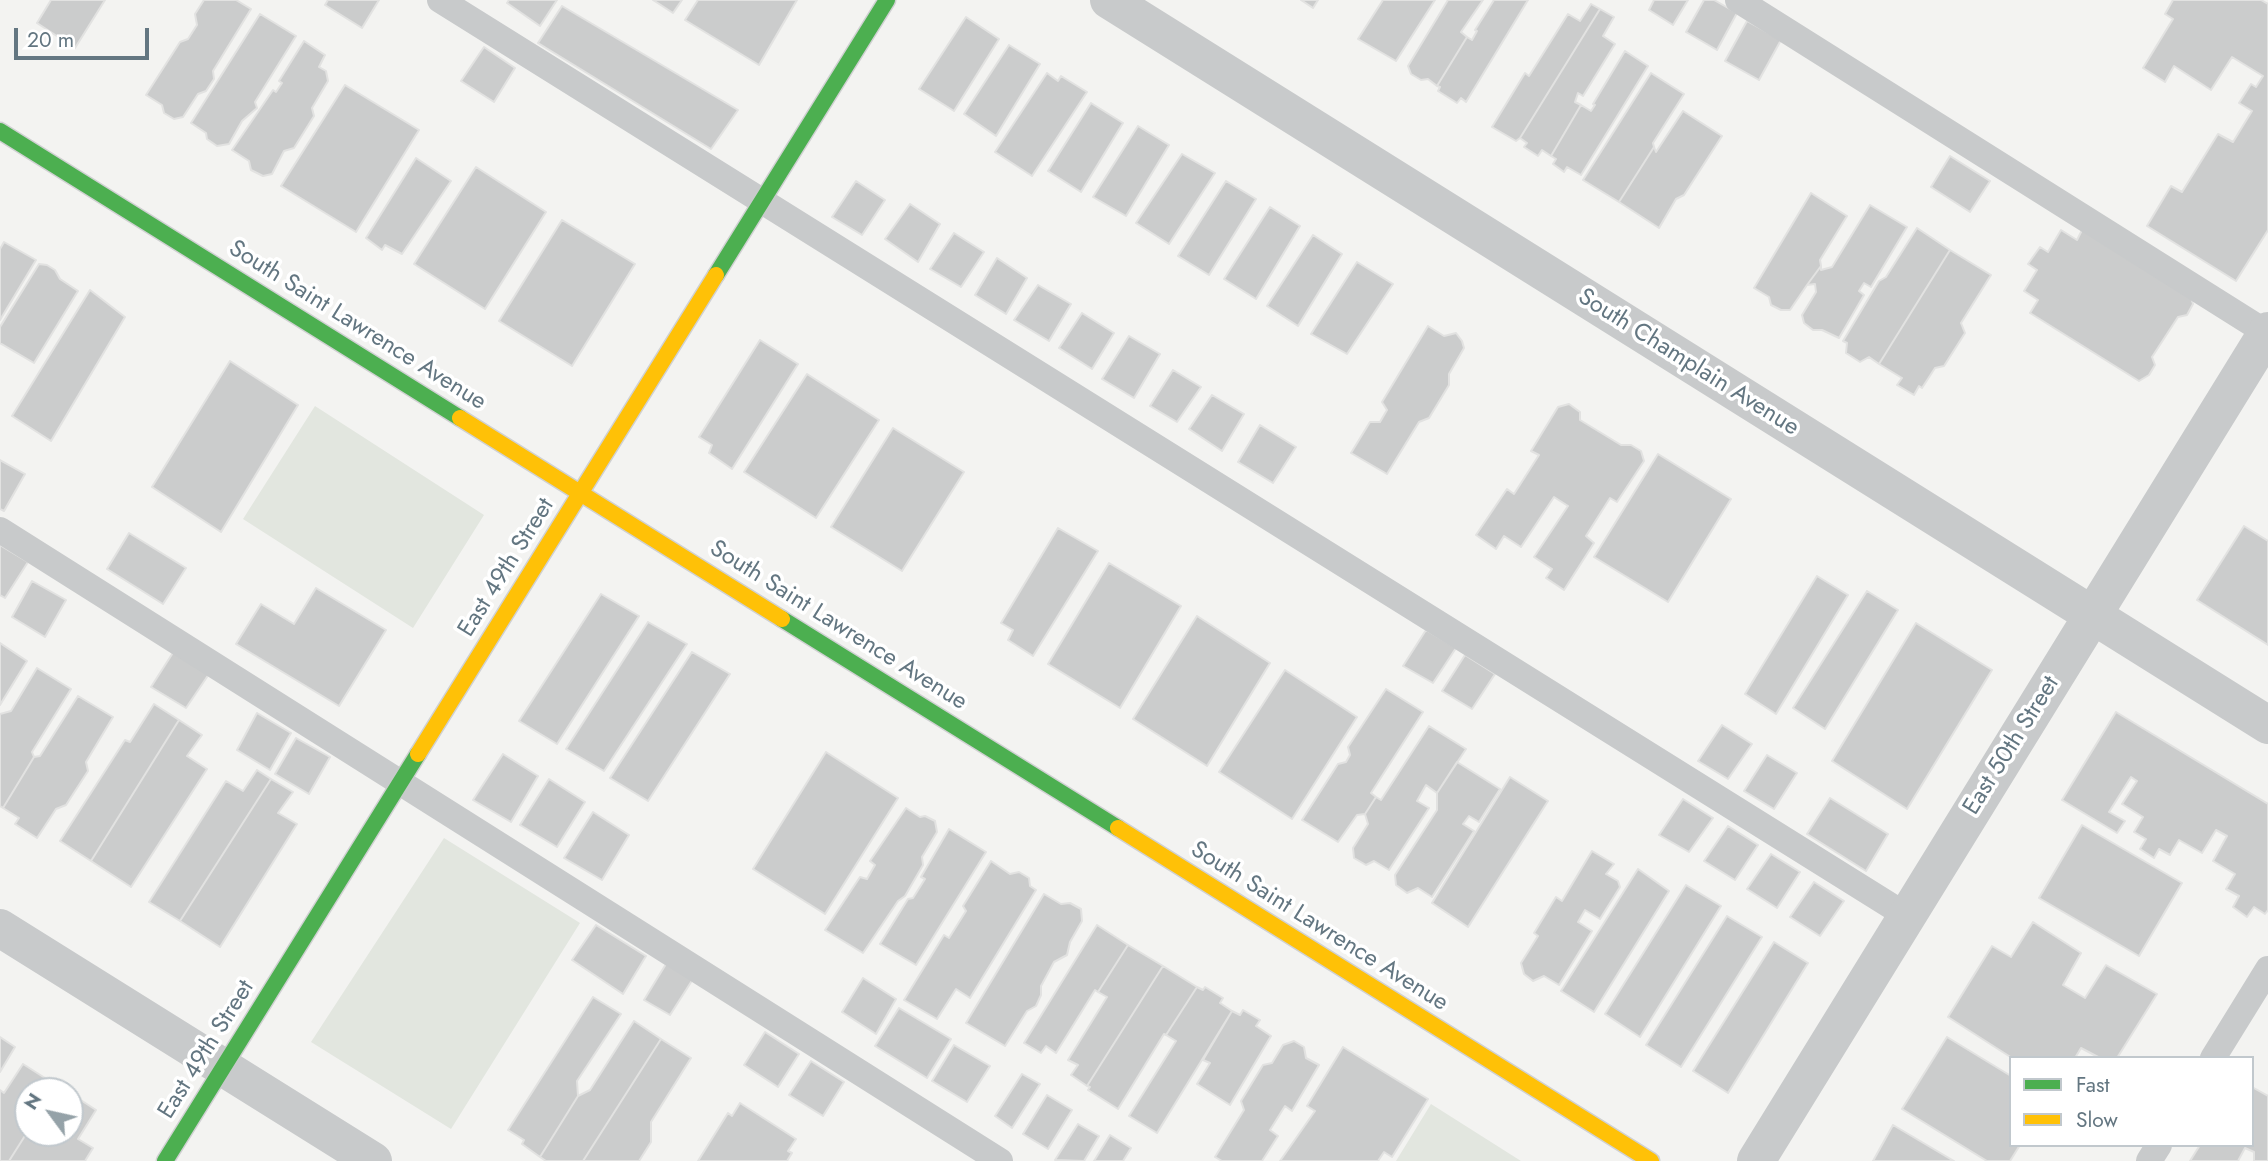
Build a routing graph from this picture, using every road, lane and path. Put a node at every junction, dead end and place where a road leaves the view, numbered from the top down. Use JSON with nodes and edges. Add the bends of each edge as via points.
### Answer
{"nodes":[{"id":1,"x":440,"y":0,"type":"edge"},
{"id":2,"x":887,"y":0,"type":"edge"},
{"id":3,"x":1109,"y":0,"type":"edge"},
{"id":4,"x":1738,"y":0,"type":"edge"},
{"id":5,"x":0,"y":131,"type":"edge"},
{"id":6,"x":762,"y":201,"type":"junction"},
{"id":7,"x":2267,"y":332,"type":"edge"},
{"id":8,"x":580,"y":493,"type":"junction"},
{"id":9,"x":0,"y":530,"type":"edge"},
{"id":10,"x":2092,"y":615,"type":"junction"},
{"id":11,"x":2268,"y":725,"type":"edge"},
{"id":12,"x":401,"y":781,"type":"junction"},
{"id":13,"x":1907,"y":916,"type":"junction"},
{"id":14,"x":0,"y":928,"type":"edge"},
{"id":15,"x":2268,"y":969,"type":"edge"},
{"id":16,"x":2214,"y":1056,"type":"edge"},
{"id":17,"x":223,"y":1068,"type":"junction"},
{"id":18,"x":165,"y":1161,"type":"edge"},
{"id":19,"x":373,"y":1161,"type":"edge"},
{"id":20,"x":1000,"y":1161,"type":"edge"},
{"id":21,"x":1651,"y":1161,"type":"edge"},
{"id":22,"x":1756,"y":1161,"type":"edge"}],
"edges":[{"from":1,"to":6,"type":"lane"},
{"from":2,"to":6,"type":"street","name":"East 49th Street"},
{"from":3,"to":10,"type":"street","name":"South Champlain Avenue"},
{"from":4,"to":7,"type":"lane"},
{"from":5,"to":8,"type":"street","name":"South Saint Lawrence Avenue"},
{"from":6,"to":8,"type":"street","name":"East 49th Street"},
{"from":6,"to":13,"type":"lane"},
{"from":7,"to":10,"type":"street","name":"East 50th Street"},
{"from":8,"to":12,"type":"street","name":"East 49th Street"},
{"from":8,"to":21,"type":"street","name":"South Saint Lawrence Avenue"},
{"from":9,"to":12,"type":"lane"},
{"from":10,"to":11,"type":"street","name":"South Champlain Avenue"},
{"from":10,"to":13,"type":"street","name":"East 50th Street"},
{"from":12,"to":17,"type":"street","name":"East 49th Street"},
{"from":12,"to":20,"type":"lane"},
{"from":13,"to":22,"type":"street","name":"East 50th Street"},
{"from":14,"to":17,"type":"street"},
{"from":15,"to":16,"type":"lane"},
{"from":17,"to":18,"type":"street","name":"East 49th Street"},
{"from":17,"to":19,"type":"street"}]}
